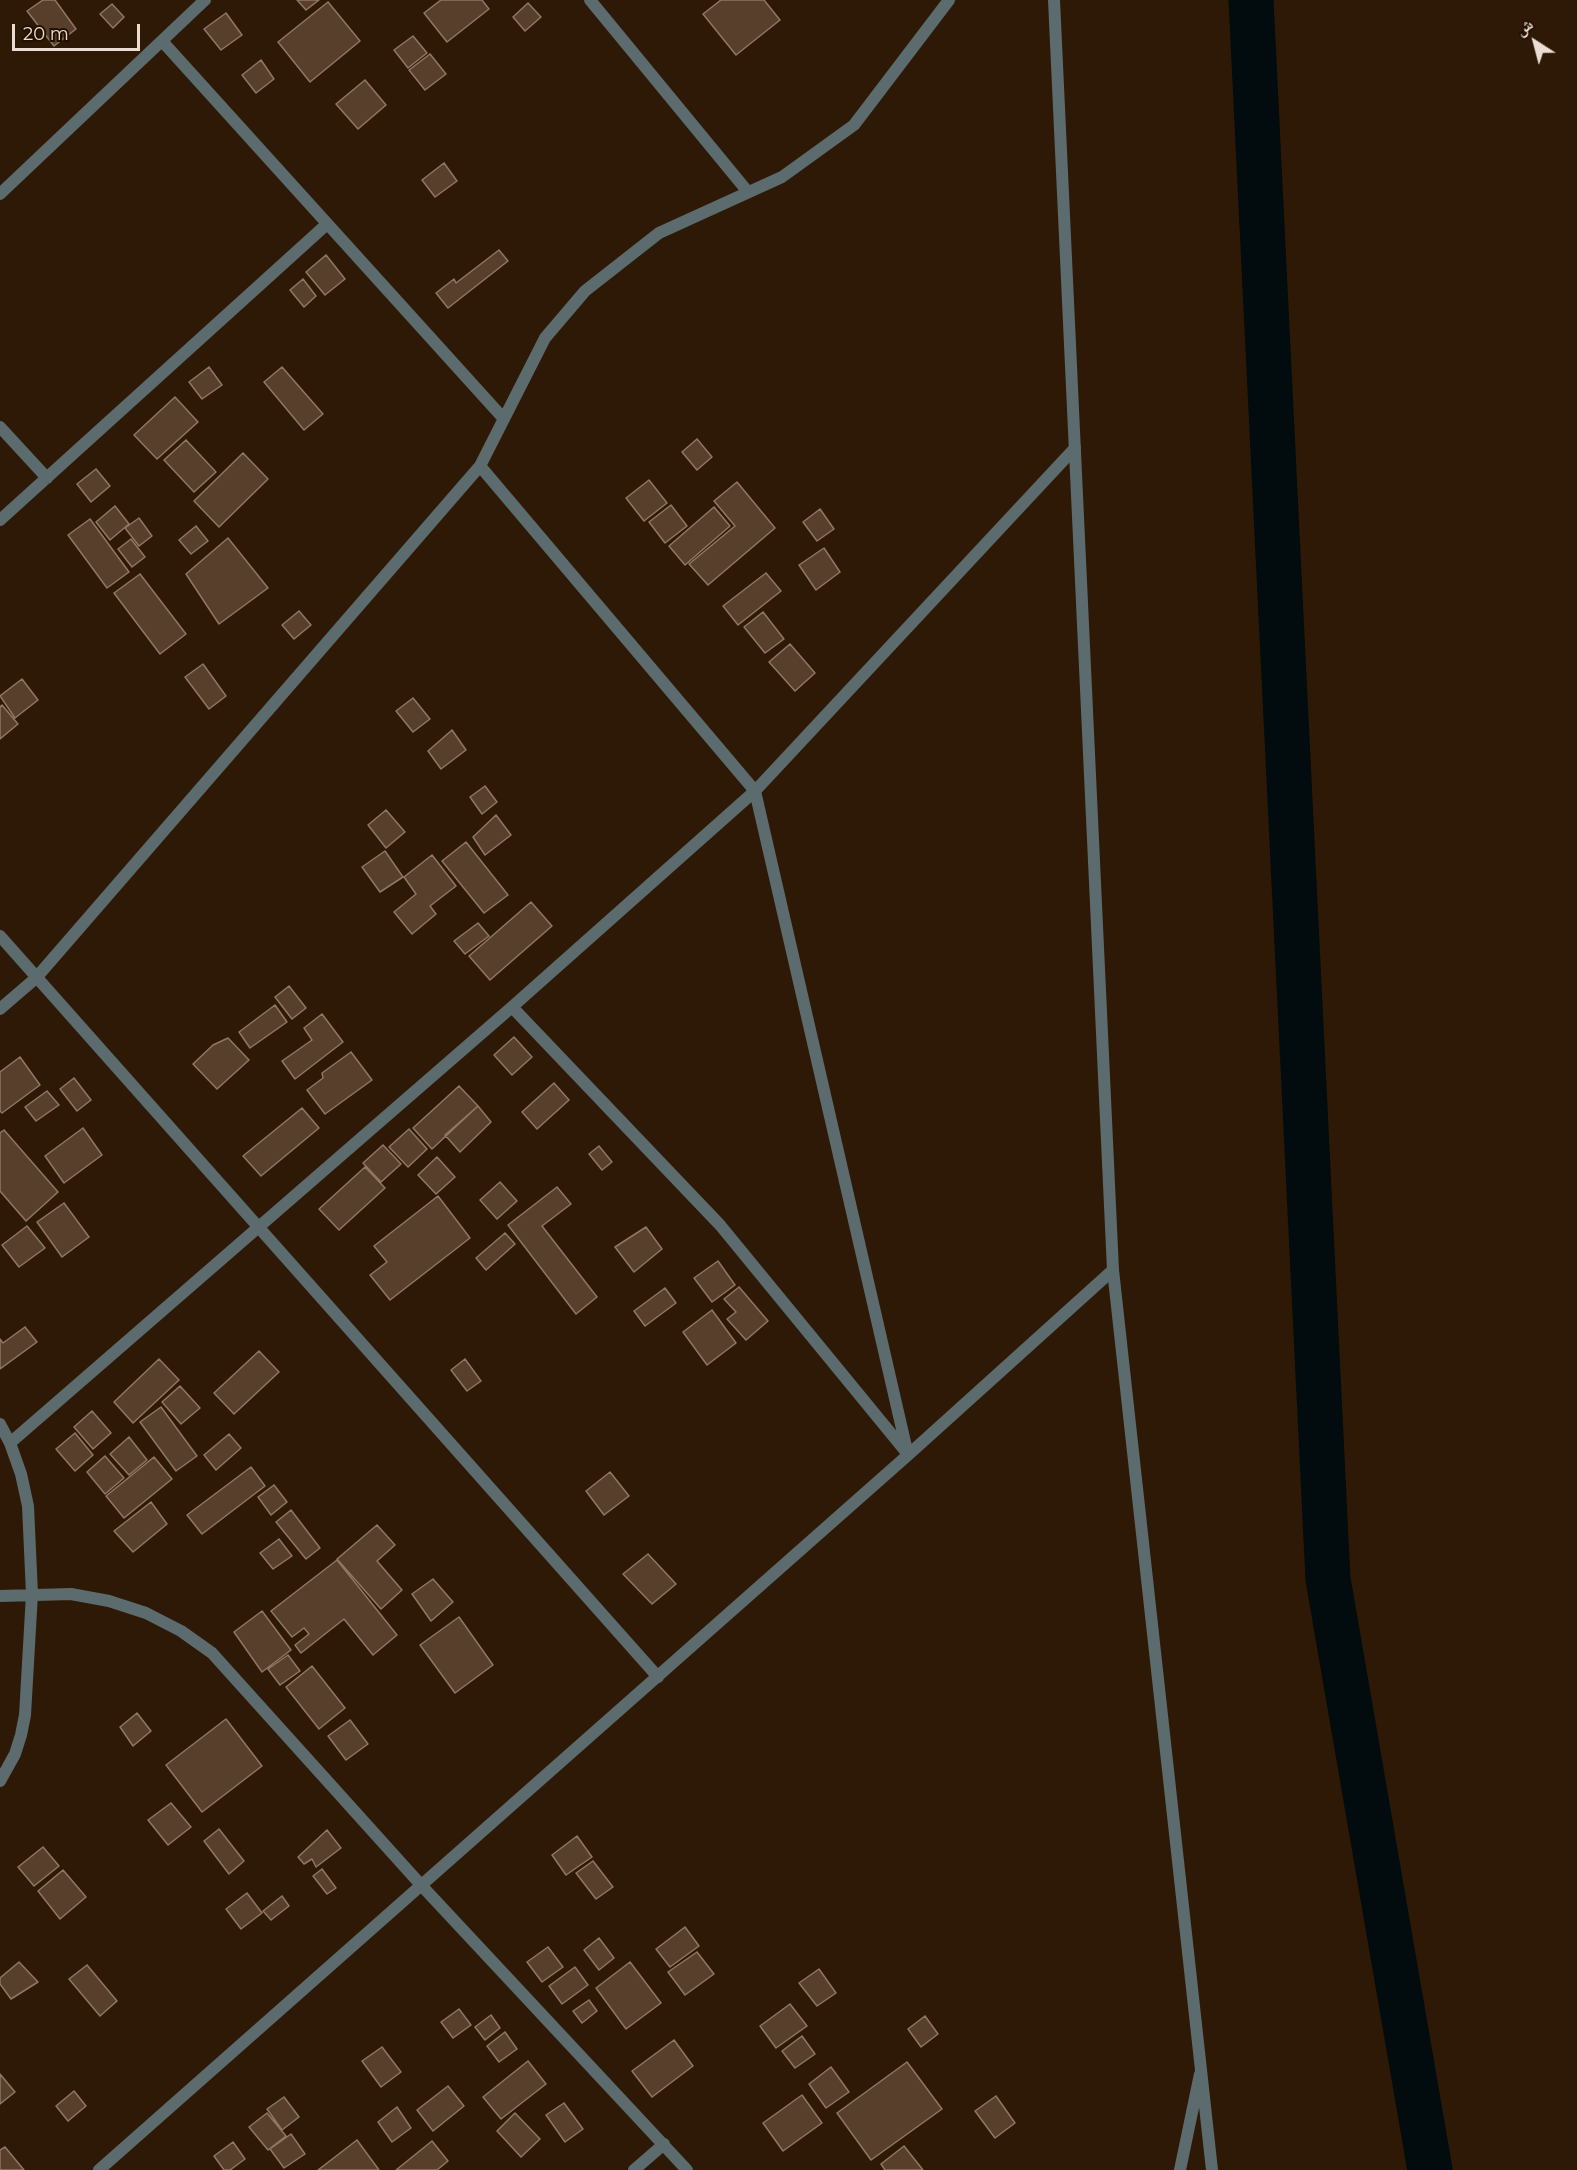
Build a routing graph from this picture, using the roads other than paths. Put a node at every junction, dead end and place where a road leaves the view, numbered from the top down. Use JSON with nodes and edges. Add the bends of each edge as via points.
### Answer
{"nodes":[{"id":1,"x":205,"y":0,"type":"edge"},
{"id":2,"x":590,"y":0,"type":"edge"},
{"id":3,"x":949,"y":0,"type":"edge"},
{"id":4,"x":1054,"y":0,"type":"edge"},
{"id":5,"x":162,"y":41,"type":"junction"},
{"id":6,"x":748,"y":192,"type":"junction"},
{"id":7,"x":0,"y":194,"type":"edge"},
{"id":8,"x":327,"y":224,"type":"junction"},
{"id":9,"x":504,"y":419,"type":"junction"},
{"id":10,"x":0,"y":428,"type":"edge"},
{"id":11,"x":1075,"y":448,"type":"junction"},
{"id":12,"x":480,"y":466,"type":"junction"},
{"id":13,"x":47,"y":478,"type":"junction"},
{"id":14,"x":0,"y":520,"type":"edge"},
{"id":15,"x":755,"y":791,"type":"junction"},
{"id":16,"x":0,"y":936,"type":"edge"},
{"id":17,"x":36,"y":978,"type":"junction"},
{"id":18,"x":512,"y":1007,"type":"junction"},
{"id":19,"x":0,"y":1009,"type":"edge"},
{"id":20,"x":258,"y":1227,"type":"junction"},
{"id":21,"x":1113,"y":1270,"type":"junction"},
{"id":22,"x":0,"y":1424,"type":"edge"},
{"id":23,"x":10,"y":1443,"type":"junction"},
{"id":24,"x":908,"y":1455,"type":"junction"},
{"id":25,"x":32,"y":1594,"type":"junction"},
{"id":26,"x":0,"y":1596,"type":"edge"},
{"id":27,"x":658,"y":1677,"type":"junction"},
{"id":28,"x":0,"y":1781,"type":"edge"},
{"id":29,"x":421,"y":1885,"type":"junction"},
{"id":30,"x":1201,"y":2071,"type":"junction"},
{"id":31,"x":664,"y":2144,"type":"junction"},
{"id":32,"x":99,"y":2170,"type":"edge"},
{"id":33,"x":634,"y":2170,"type":"edge"},
{"id":34,"x":687,"y":2170,"type":"edge"},
{"id":35,"x":1180,"y":2170,"type":"edge"},
{"id":36,"x":1212,"y":2170,"type":"edge"}],
"edges":[{"from":1,"to":5,"type":"street"},
{"from":2,"to":6,"type":"street"},
{"from":3,"to":6,"type":"street","via":[[854,125],[782,177]]},
{"from":4,"to":11,"type":"street"},
{"from":5,"to":7,"type":"street"},
{"from":5,"to":8,"type":"street"},
{"from":6,"to":9,"type":"street","via":[[659,233],[585,291],[545,338]]},
{"from":8,"to":9,"type":"street"},
{"from":8,"to":13,"type":"street"},
{"from":9,"to":12,"type":"street"},
{"from":10,"to":13,"type":"street"},
{"from":11,"to":15,"type":"street"},
{"from":11,"to":21,"type":"street"},
{"from":12,"to":15,"type":"street"},
{"from":12,"to":17,"type":"street"},
{"from":13,"to":14,"type":"street"},
{"from":15,"to":18,"type":"street"},
{"from":15,"to":24,"type":"street"},
{"from":16,"to":17,"type":"street"},
{"from":17,"to":19,"type":"street"},
{"from":17,"to":20,"type":"street"},
{"from":18,"to":20,"type":"street"},
{"from":18,"to":24,"type":"street","via":[[720,1225]]},
{"from":20,"to":23,"type":"street"},
{"from":20,"to":27,"type":"street"},
{"from":21,"to":24,"type":"street"},
{"from":21,"to":30,"type":"street"},
{"from":22,"to":23,"type":"street"},
{"from":23,"to":25,"type":"street","via":[[28,1506]]},
{"from":24,"to":27,"type":"street"},
{"from":25,"to":26,"type":"street"},
{"from":25,"to":28,"type":"street","via":[[25,1715],[15,1754]]},
{"from":25,"to":29,"type":"street","via":[[71,1594],[146,1613],[213,1653]]},
{"from":27,"to":29,"type":"street"},
{"from":29,"to":31,"type":"street"},
{"from":29,"to":32,"type":"street"},
{"from":30,"to":35,"type":"street"},
{"from":30,"to":36,"type":"street"},
{"from":31,"to":33,"type":"street"},
{"from":31,"to":34,"type":"street"}]}
